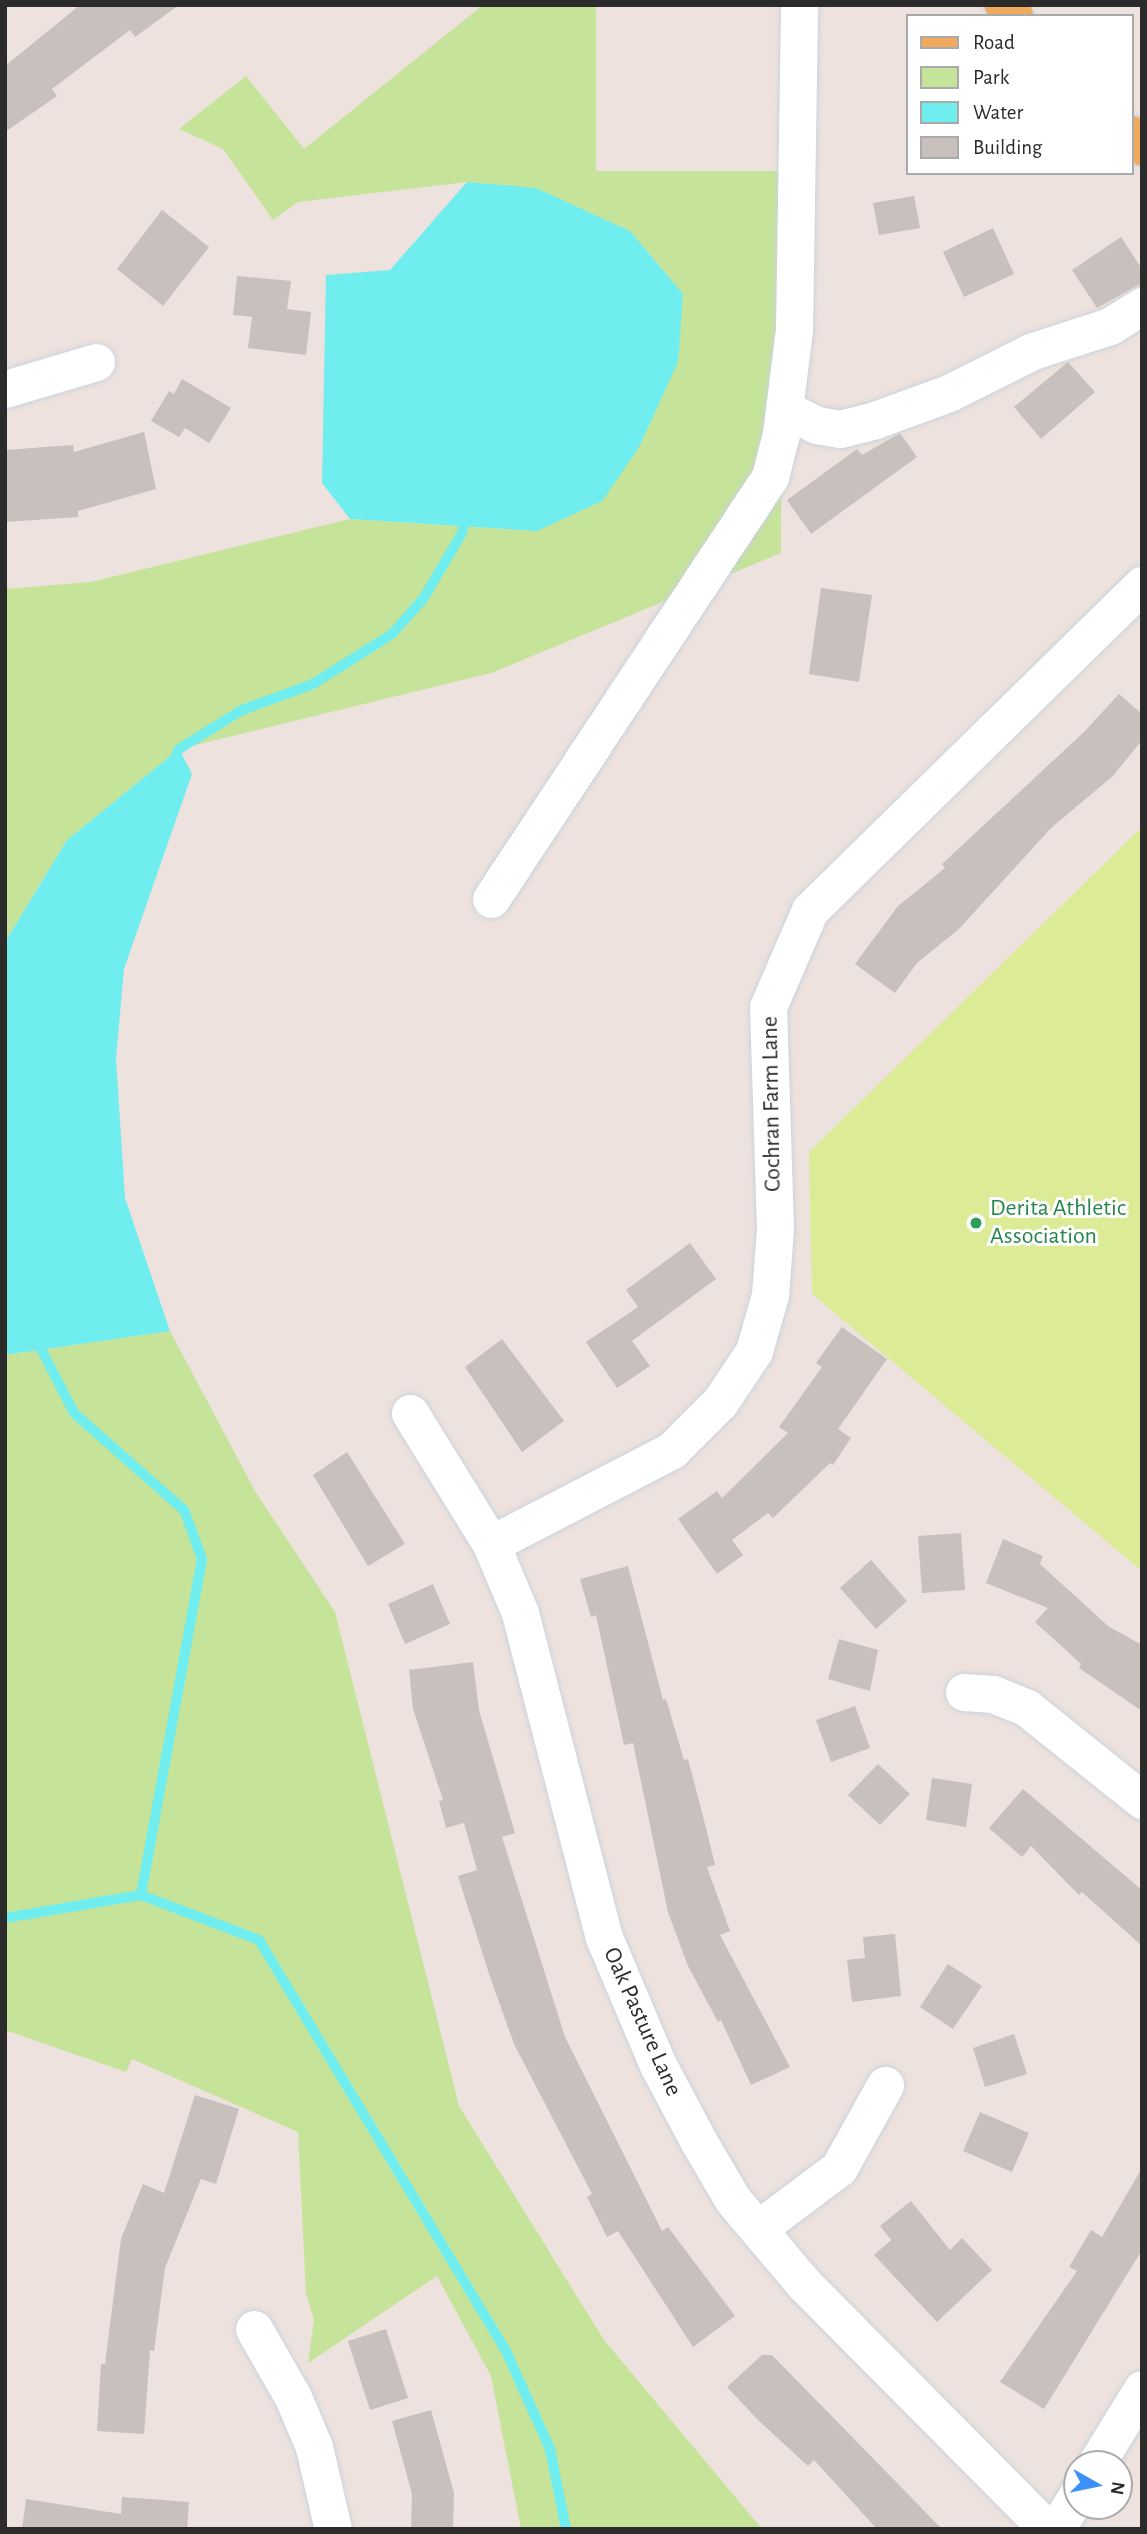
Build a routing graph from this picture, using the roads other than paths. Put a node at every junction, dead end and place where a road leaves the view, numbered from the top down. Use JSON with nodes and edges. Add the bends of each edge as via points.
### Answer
{"nodes":[{"id":1,"x":799,"y":5,"type":"edge"},
{"id":2,"x":1142,"y":306,"type":"edge"},
{"id":3,"x":96,"y":362,"type":"dead end"},
{"id":4,"x":5,"y":389,"type":"edge"},
{"id":5,"x":785,"y":409,"type":"junction"},
{"id":6,"x":1142,"y":585,"type":"edge"},
{"id":7,"x":491,"y":899,"type":"dead end"},
{"id":8,"x":410,"y":1413,"type":"dead end"},
{"id":9,"x":491,"y":1544,"type":"junction"},
{"id":10,"x":964,"y":1692,"type":"dead end"},
{"id":11,"x":1142,"y":1800,"type":"edge"},
{"id":12,"x":885,"y":2085,"type":"dead end"},
{"id":13,"x":759,"y":2228,"type":"junction"},
{"id":14,"x":254,"y":2329,"type":"dead end"},
{"id":15,"x":1142,"y":2389,"type":"edge"},
{"id":16,"x":1105,"y":2450,"type":"edge"},
{"id":17,"x":333,"y":2529,"type":"edge"},
{"id":18,"x":1047,"y":2529,"type":"edge"}],
"edges":[{"from":1,"to":5,"type":"street","via":[[794,330]]},
{"from":2,"to":5,"type":"street","via":[[1110,326],[1033,351],[949,393],[884,417],[840,429],[817,425]]},
{"from":3,"to":4,"type":"street"},
{"from":5,"to":7,"type":"street","via":[[769,477],[754,507]]},
{"from":6,"to":9,"type":"street","name":"Cochran Farm Lane","via":[[810,910],[768,1007],[775,1229],[770,1295],[754,1352],[720,1402],[672,1450]]},
{"from":8,"to":9,"type":"street","name":"Oak Pasture Lane"},
{"from":9,"to":13,"type":"street","name":"Oak Pasture Lane","via":[[520,1613],[603,1935],[664,2076],[733,2200]]},
{"from":10,"to":11,"type":"street","via":[[993,1694],[1027,1708]]},
{"from":12,"to":13,"type":"street","via":[[839,2168]]},
{"from":13,"to":18,"type":"street","name":"Oak Pasture Lane","via":[[804,2284]]},
{"from":14,"to":17,"type":"street","via":[[314,2447]]},
{"from":15,"to":16,"type":"street"}]}
